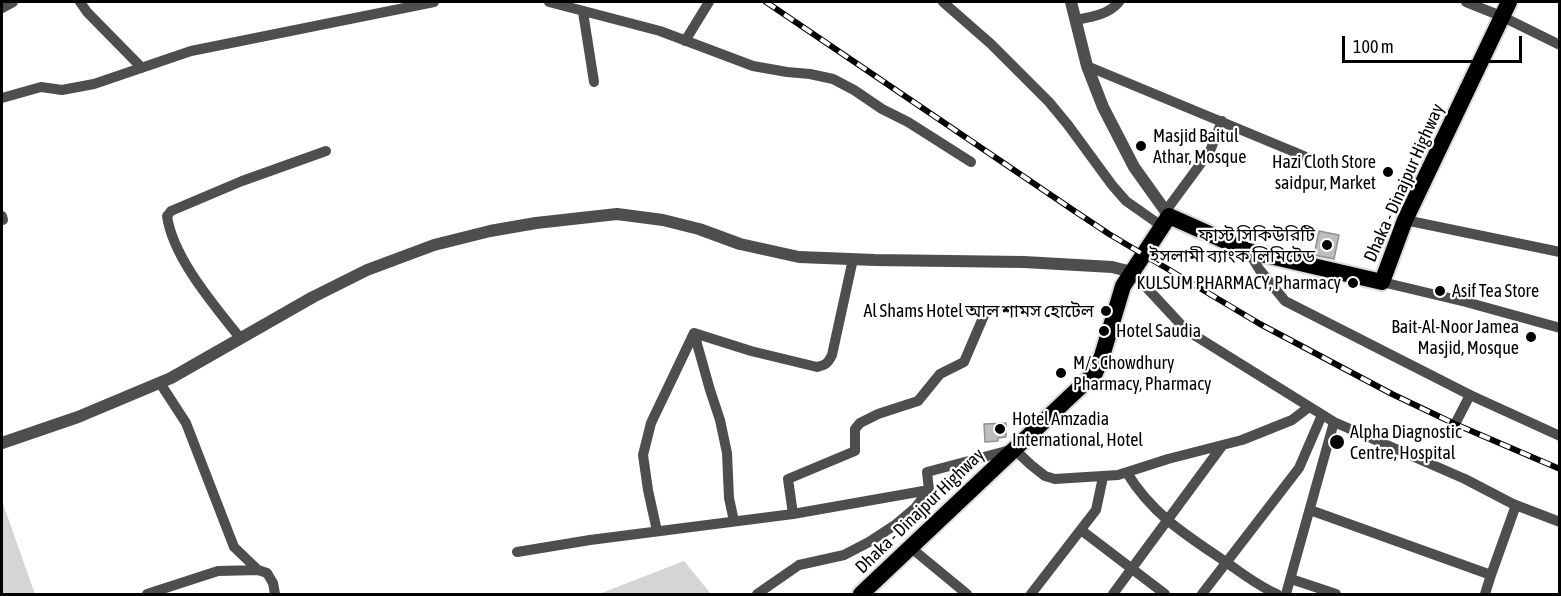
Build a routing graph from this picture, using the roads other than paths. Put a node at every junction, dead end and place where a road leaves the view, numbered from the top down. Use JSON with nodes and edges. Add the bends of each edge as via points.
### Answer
{"nodes":[{"id":1,"x":13,"y":2,"type":"edge"},
{"id":2,"x":80,"y":2,"type":"edge"},
{"id":3,"x":434,"y":2,"type":"edge"},
{"id":4,"x":549,"y":2,"type":"edge"},
{"id":5,"x":709,"y":2,"type":"edge"},
{"id":6,"x":943,"y":2,"type":"edge"},
{"id":7,"x":1071,"y":2,"type":"edge"},
{"id":8,"x":1119,"y":2,"type":"edge"},
{"id":9,"x":1466,"y":2,"type":"edge"},
{"id":10,"x":2,"y":8,"type":"edge"},
{"id":11,"x":1505,"y":9,"type":"edge"},
{"id":12,"x":584,"y":12,"type":"junction"},
{"id":13,"x":1075,"y":20,"type":"junction"},
{"id":14,"x":685,"y":41,"type":"junction"},
{"id":15,"x":1560,"y":45,"type":"edge"},
{"id":16,"x":1087,"y":66,"type":"junction"},
{"id":17,"x":142,"y":68,"type":"junction"},
{"id":18,"x":594,"y":82,"type":"dead end"},
{"id":19,"x":2,"y":98,"type":"edge"},
{"id":20,"x":1222,"y":121,"type":"junction"},
{"id":21,"x":326,"y":151,"type":"dead end"},
{"id":22,"x":1304,"y":156,"type":"dead end"},
{"id":23,"x":971,"y":162,"type":"dead end"},
{"id":24,"x":1166,"y":218,"type":"junction"},
{"id":25,"x":1405,"y":220,"type":"junction"},
{"id":26,"x":1248,"y":251,"type":"junction"},
{"id":27,"x":1560,"y":252,"type":"edge"},
{"id":28,"x":853,"y":259,"type":"junction"},
{"id":29,"x":1132,"y":272,"type":"junction"},
{"id":30,"x":1382,"y":282,"type":"junction"},
{"id":31,"x":985,"y":313,"type":"dead end"},
{"id":32,"x":1560,"y":328,"type":"edge"},
{"id":33,"x":694,"y":333,"type":"junction"},
{"id":34,"x":240,"y":338,"type":"junction"},
{"id":35,"x":160,"y":383,"type":"junction"},
{"id":36,"x":1470,"y":396,"type":"junction"},
{"id":37,"x":1309,"y":407,"type":"junction"},
{"id":38,"x":1322,"y":415,"type":"junction"},
{"id":39,"x":1334,"y":422,"type":"junction"},
{"id":40,"x":1452,"y":430,"type":"dead end"},
{"id":41,"x":1560,"y":436,"type":"edge"},
{"id":42,"x":2,"y":443,"type":"edge"},
{"id":43,"x":1222,"y":446,"type":"junction"},
{"id":44,"x":1014,"y":449,"type":"junction"},
{"id":45,"x":1127,"y":472,"type":"junction"},
{"id":46,"x":1103,"y":477,"type":"junction"},
{"id":47,"x":929,"y":490,"type":"junction"},
{"id":48,"x":1516,"y":505,"type":"junction"},
{"id":49,"x":1310,"y":510,"type":"junction"},
{"id":50,"x":793,"y":513,"type":"junction"},
{"id":51,"x":734,"y":521,"type":"junction"},
{"id":52,"x":1167,"y":521,"type":"junction"},
{"id":53,"x":1560,"y":522,"type":"edge"},
{"id":54,"x":1081,"y":530,"type":"junction"},
{"id":55,"x":657,"y":531,"type":"junction"},
{"id":56,"x":910,"y":547,"type":"junction"},
{"id":57,"x":517,"y":552,"type":"dead end"},
{"id":58,"x":1227,"y":563,"type":"junction"},
{"id":59,"x":1132,"y":569,"type":"junction"},
{"id":60,"x":258,"y":570,"type":"junction"},
{"id":61,"x":1491,"y":575,"type":"junction"},
{"id":62,"x":1291,"y":579,"type":"junction"},
{"id":63,"x":147,"y":594,"type":"edge"},
{"id":64,"x":275,"y":594,"type":"edge"},
{"id":65,"x":757,"y":594,"type":"edge"},
{"id":66,"x":861,"y":594,"type":"edge"},
{"id":67,"x":968,"y":594,"type":"edge"},
{"id":68,"x":1031,"y":594,"type":"edge"},
{"id":69,"x":1113,"y":594,"type":"edge"},
{"id":70,"x":1165,"y":594,"type":"edge"},
{"id":71,"x":1202,"y":594,"type":"edge"},
{"id":72,"x":1277,"y":594,"type":"edge"},
{"id":73,"x":1286,"y":594,"type":"edge"},
{"id":74,"x":1336,"y":594,"type":"edge"},
{"id":75,"x":1485,"y":594,"type":"edge"}],
"edges":[{"from":1,"to":10,"type":"street"},
{"from":2,"to":17,"type":"street"},
{"from":3,"to":17,"type":"street","via":[[191,51]]},
{"from":4,"to":12,"type":"street"},
{"from":5,"to":14,"type":"street"},
{"from":6,"to":24,"type":"street","via":[[1049,102],[1126,201]]},
{"from":7,"to":13,"type":"street"},
{"from":8,"to":13,"type":"street","via":[[1101,14]]},
{"from":9,"to":11,"type":"street"},
{"from":11,"to":15,"type":"street"},
{"from":11,"to":25,"type":"highway","name":"Dhaka - Dinajpur Highway"},
{"from":12,"to":14,"type":"street"},
{"from":12,"to":18,"type":"street"},
{"from":13,"to":16,"type":"street"},
{"from":14,"to":23,"type":"street","via":[[753,66],[833,79]]},
{"from":16,"to":20,"type":"street"},
{"from":16,"to":24,"type":"street","via":[[1134,166]]},
{"from":17,"to":19,"type":"street","via":[[94,84],[62,90],[41,87]]},
{"from":20,"to":22,"type":"street"},
{"from":20,"to":24,"type":"street","via":[[1210,151]]},
{"from":21,"to":34,"type":"street","via":[[242,181],[167,216],[190,272]]},
{"from":24,"to":26,"type":"highway","name":"Dhaka - Dinajpur Highway"},
{"from":24,"to":29,"type":"highway","name":"Dhaka - Dinajpur Highway"},
{"from":25,"to":27,"type":"street"},
{"from":25,"to":30,"type":"highway","name":"Dhaka - Dinajpur Highway"},
{"from":26,"to":30,"type":"highway","name":"Dhaka - Dinajpur Highway"},
{"from":26,"to":36,"type":"street","via":[[1286,301]]},
{"from":28,"to":29,"type":"street","via":[[1024,262],[1112,267]]},
{"from":28,"to":33,"type":"street","via":[[832,355],[825,365],[817,367],[751,351]]},
{"from":28,"to":34,"type":"street","via":[[799,257],[663,220],[617,214],[536,223],[434,245],[367,270]]},
{"from":29,"to":37,"type":"street","via":[[1186,330]]},
{"from":29,"to":44,"type":"highway","name":"Dhaka - Dinajpur Highway","via":[[1123,286],[1095,373]]},
{"from":30,"to":32,"type":"street"},
{"from":31,"to":50,"type":"street","via":[[964,362],[940,374],[918,401],[860,423],[855,429],[855,451],[788,479]]},
{"from":33,"to":51,"type":"street","via":[[720,420]]},
{"from":33,"to":55,"type":"street","via":[[651,423],[644,455]]},
{"from":34,"to":35,"type":"street"},
{"from":35,"to":42,"type":"street"},
{"from":35,"to":60,"type":"street","via":[[186,423],[234,547]]},
{"from":36,"to":40,"type":"street"},
{"from":36,"to":41,"type":"street"},
{"from":37,"to":38,"type":"street"},
{"from":37,"to":43,"type":"street","via":[[1292,420]]},
{"from":38,"to":39,"type":"street"},
{"from":38,"to":58,"type":"street","via":[[1299,468]]},
{"from":39,"to":48,"type":"street"},
{"from":39,"to":49,"type":"street"},
{"from":43,"to":45,"type":"street"},
{"from":43,"to":52,"type":"street"},
{"from":44,"to":46,"type":"street","via":[[1045,476]]},
{"from":44,"to":47,"type":"street","via":[[927,472]]},
{"from":44,"to":56,"type":"highway","name":"Dhaka - Dinajpur Highway"},
{"from":45,"to":46,"type":"street"},
{"from":45,"to":52,"type":"street"},
{"from":46,"to":54,"type":"street","via":[[1096,510]]},
{"from":47,"to":50,"type":"street"},
{"from":47,"to":65,"type":"street","via":[[915,508],[869,542],[844,555],[799,564]]},
{"from":48,"to":53,"type":"street"},
{"from":48,"to":61,"type":"street"},
{"from":49,"to":61,"type":"street"},
{"from":49,"to":62,"type":"street"},
{"from":50,"to":51,"type":"street"},
{"from":51,"to":55,"type":"street"},
{"from":52,"to":58,"type":"street"},
{"from":52,"to":59,"type":"street"},
{"from":54,"to":59,"type":"street"},
{"from":54,"to":68,"type":"street"},
{"from":55,"to":57,"type":"street"},
{"from":56,"to":66,"type":"highway","name":"Dhaka - Dinajpur Highway"},
{"from":56,"to":67,"type":"street"},
{"from":58,"to":71,"type":"street"},
{"from":58,"to":72,"type":"street"},
{"from":59,"to":69,"type":"street"},
{"from":59,"to":70,"type":"street"},
{"from":60,"to":63,"type":"street","via":[[218,571]]},
{"from":60,"to":64,"type":"street","via":[[267,573]]},
{"from":61,"to":75,"type":"street"},
{"from":62,"to":73,"type":"street"},
{"from":62,"to":74,"type":"street"}]}
